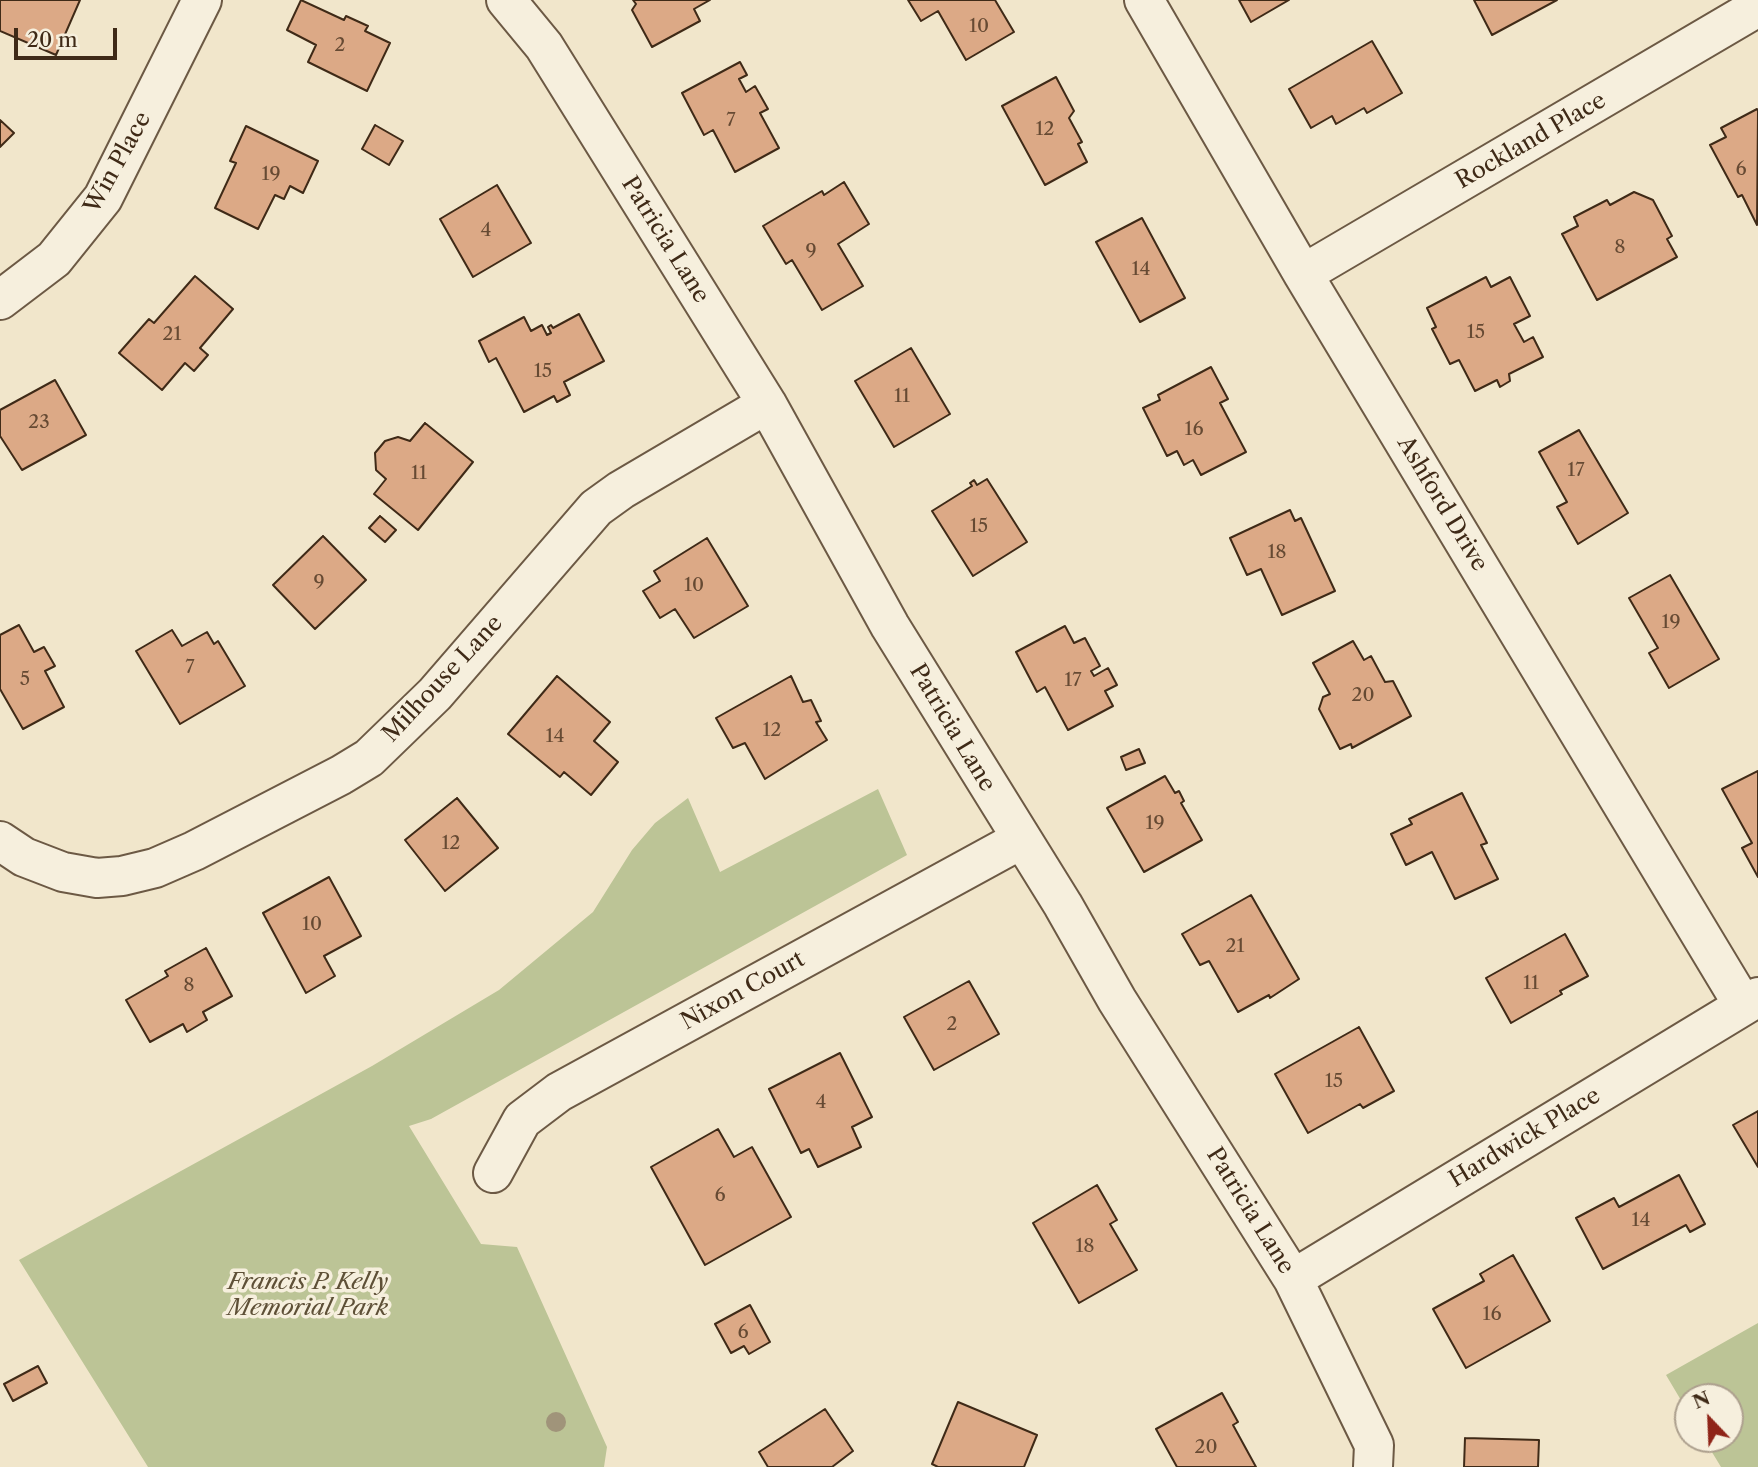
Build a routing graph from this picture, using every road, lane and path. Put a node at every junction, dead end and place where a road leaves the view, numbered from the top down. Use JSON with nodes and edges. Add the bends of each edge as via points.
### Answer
{"nodes":[{"id":1,"x":202,"y":0,"type":"edge"},
{"id":2,"x":506,"y":0,"type":"edge"},
{"id":3,"x":1144,"y":0,"type":"edge"},
{"id":4,"x":1758,"y":7,"type":"edge"},
{"id":5,"x":1303,"y":274,"type":"junction"},
{"id":6,"x":0,"y":300,"type":"edge"},
{"id":7,"x":767,"y":404,"type":"junction"},
{"id":8,"x":1020,"y":840,"type":"junction"},
{"id":9,"x":0,"y":841,"type":"edge"},
{"id":10,"x":1751,"y":1001,"type":"edge"},
{"id":11,"x":494,"y":1173,"type":"dead end"},
{"id":12,"x":1293,"y":1279,"type":"junction"},
{"id":13,"x":1373,"y":1467,"type":"edge"}],
"edges":[{"from":1,"to":6,"type":"street","name":"Win Place","via":[[103,198],[54,259]]},
{"from":2,"to":7,"type":"street","name":"Patricia Lane","via":[[544,46]]},
{"from":3,"to":5,"type":"street","name":"Ashford Drive"},
{"from":4,"to":5,"type":"street","name":"Rockland Place"},
{"from":5,"to":10,"type":"street","name":"Ashford Drive"},
{"from":7,"to":8,"type":"street","name":"Patricia Lane","via":[[890,626]]},
{"from":7,"to":9,"type":"street","name":"Milhouse Lane","via":[[597,508],[435,694],[369,758],[341,775],[194,851],[122,876],[97,878],[63,872],[24,857]]},
{"from":8,"to":11,"type":"street","name":"Nixon Court","via":[[559,1092],[522,1120]]},
{"from":8,"to":12,"type":"street","name":"Patricia Lane"},
{"from":10,"to":12,"type":"street","name":"Hardwick Place"},
{"from":12,"to":13,"type":"street","name":"Patricia Lane","via":[[1374,1445]]}]}
